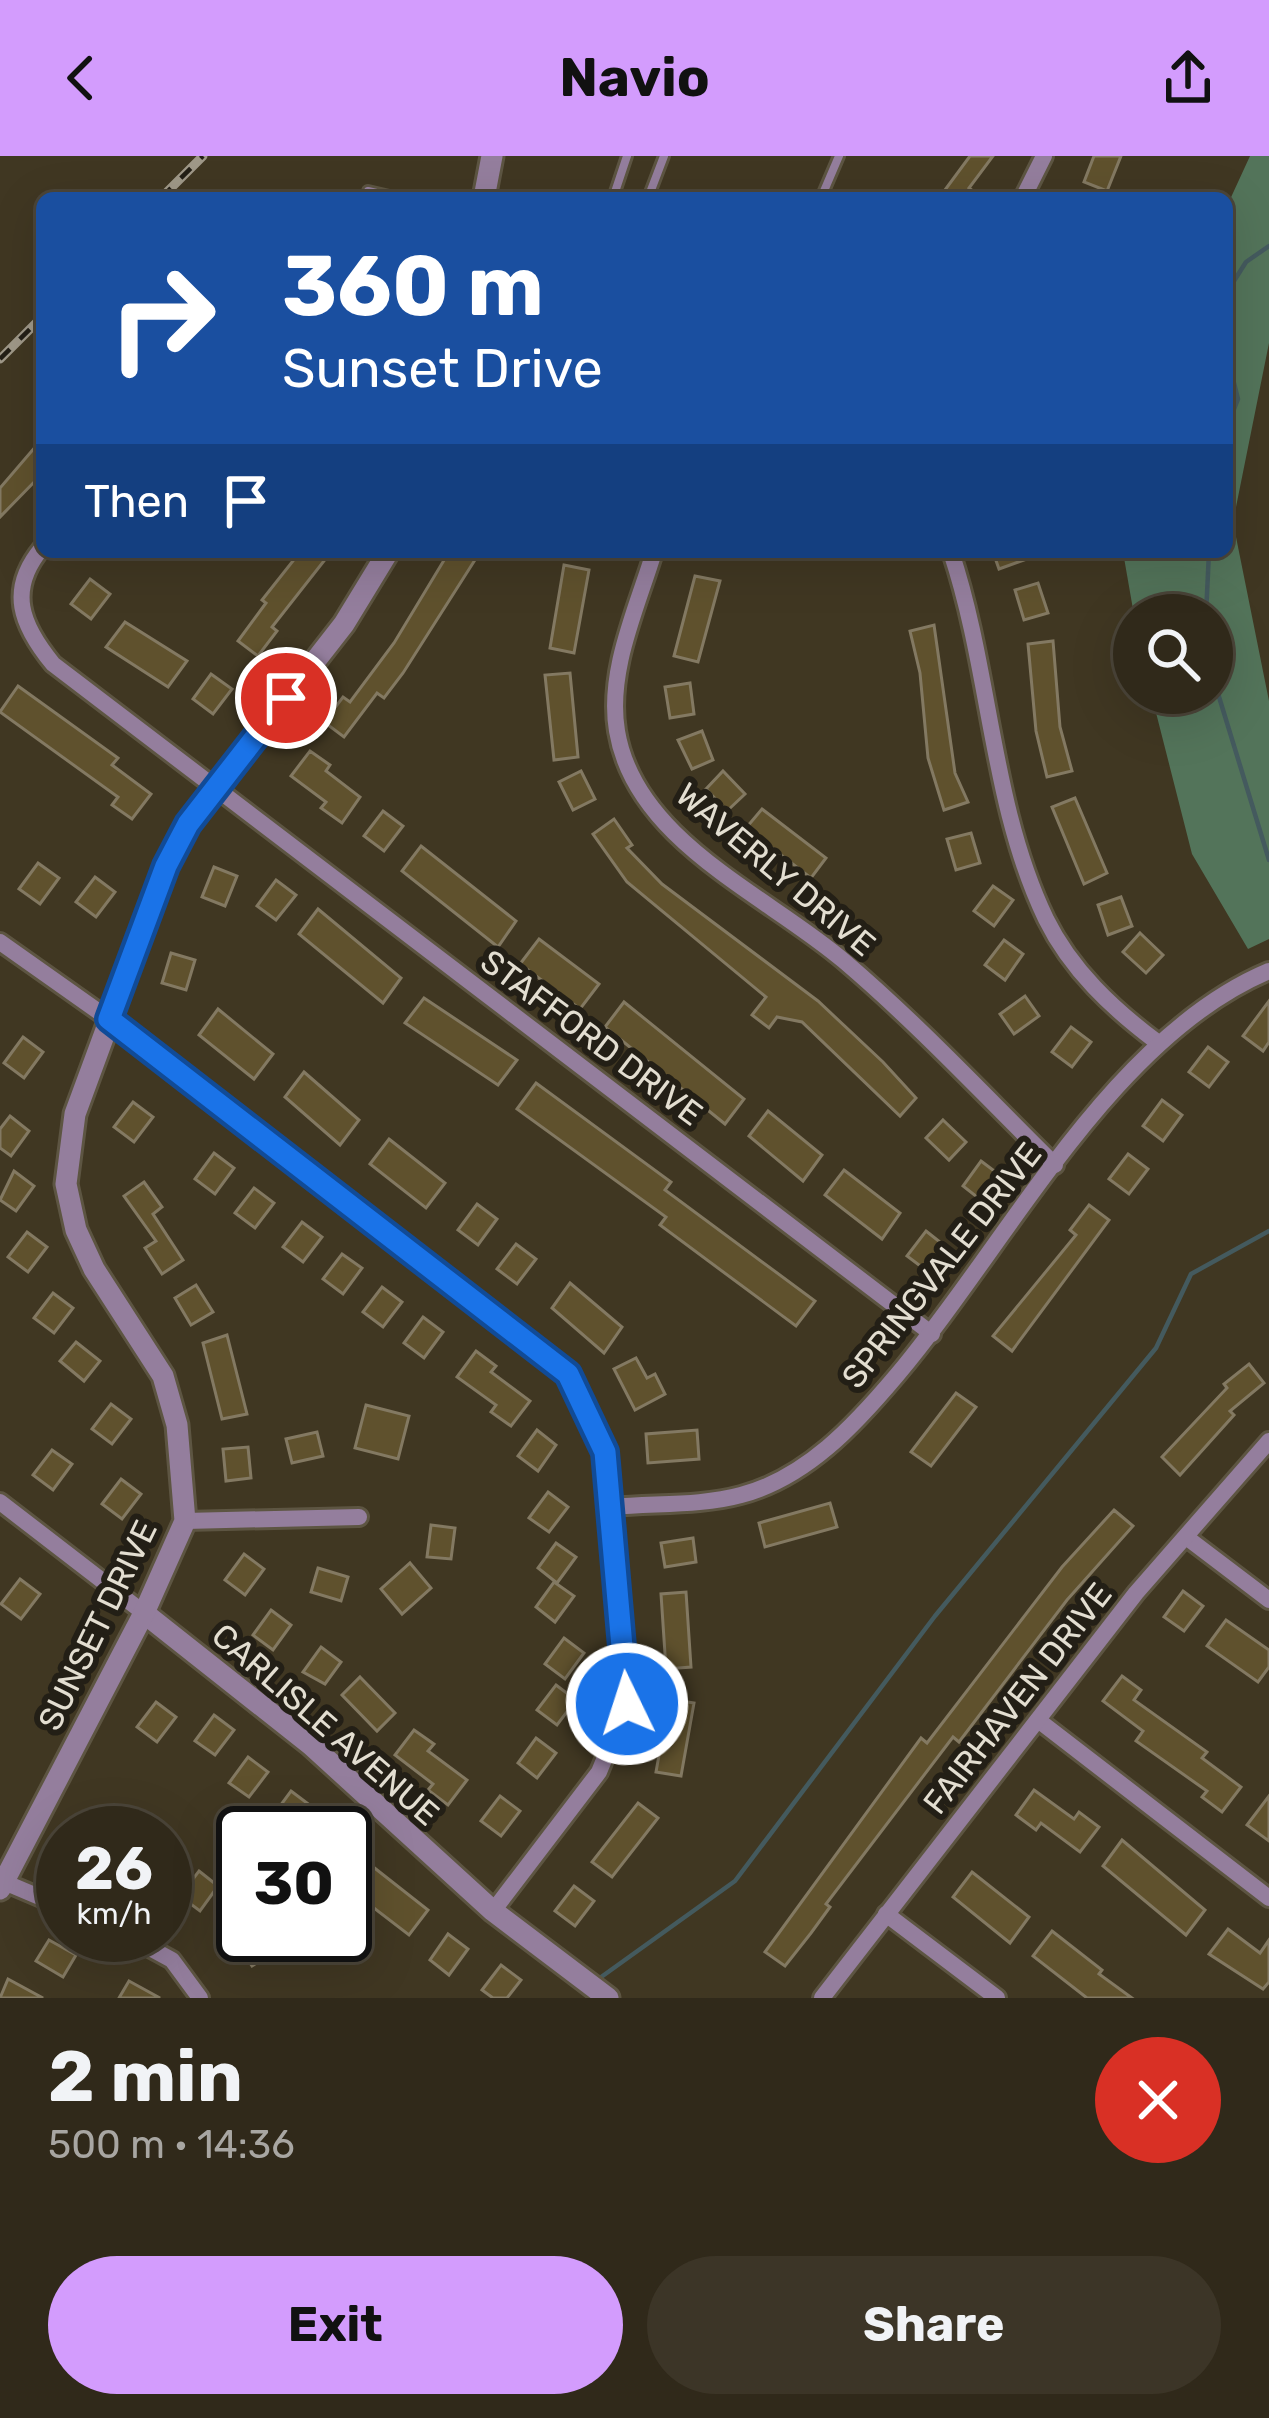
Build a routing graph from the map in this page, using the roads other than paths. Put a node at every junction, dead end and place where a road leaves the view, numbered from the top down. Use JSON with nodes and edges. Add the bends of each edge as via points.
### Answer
{"nodes":[{"id":1,"x":492,"y":156,"type":"edge"},
{"id":2,"x":627,"y":156,"type":"edge"},
{"id":3,"x":664,"y":156,"type":"edge"},
{"id":4,"x":839,"y":156,"type":"edge"},
{"id":5,"x":1045,"y":156,"type":"edge"},
{"id":6,"x":368,"y":191,"type":"dead end"},
{"id":7,"x":372,"y":192,"type":"edge"},
{"id":8,"x":485,"y":192,"type":"edge"},
{"id":9,"x":615,"y":192,"type":"edge"},
{"id":10,"x":650,"y":192,"type":"edge"},
{"id":11,"x":824,"y":192,"type":"edge"},
{"id":12,"x":1026,"y":192,"type":"edge"},
{"id":13,"x":36,"y":558,"type":"edge"},
{"id":14,"x":384,"y":558,"type":"edge"},
{"id":15,"x":652,"y":558,"type":"edge"},
{"id":16,"x":953,"y":558,"type":"edge"},
{"id":17,"x":215,"y":788,"type":"junction"},
{"id":18,"x":0,"y":943,"type":"edge"},
{"id":19,"x":1269,"y":971,"type":"edge"},
{"id":20,"x":109,"y":1019,"type":"junction"},
{"id":21,"x":1157,"y":1042,"type":"junction"},
{"id":22,"x":1055,"y":1166,"type":"junction"},
{"id":23,"x":932,"y":1334,"type":"junction"},
{"id":24,"x":1269,"y":1441,"type":"edge"},
{"id":25,"x":0,"y":1502,"type":"edge"},
{"id":26,"x":614,"y":1507,"type":"junction"},
{"id":27,"x":359,"y":1517,"type":"dead end"},
{"id":28,"x":184,"y":1521,"type":"junction"},
{"id":29,"x":1186,"y":1537,"type":"junction"},
{"id":30,"x":1269,"y":1600,"type":"edge"},
{"id":31,"x":144,"y":1613,"type":"junction"},
{"id":32,"x":1039,"y":1720,"type":"junction"},
{"id":33,"x":2,"y":1885,"type":"edge"},
{"id":34,"x":36,"y":1897,"type":"edge"},
{"id":35,"x":1269,"y":1898,"type":"edge"},
{"id":36,"x":493,"y":1911,"type":"junction"},
{"id":37,"x":886,"y":1914,"type":"junction"},
{"id":38,"x":173,"y":1962,"type":"edge"},
{"id":39,"x":200,"y":1998,"type":"edge"},
{"id":40,"x":608,"y":1998,"type":"edge"},
{"id":41,"x":822,"y":1998,"type":"edge"},
{"id":42,"x":997,"y":1998,"type":"edge"}],
"edges":[{"from":1,"to":8,"type":"street"},
{"from":2,"to":9,"type":"lane"},
{"from":3,"to":10,"type":"lane"},
{"from":4,"to":11,"type":"lane"},
{"from":5,"to":12,"type":"street"},
{"from":6,"to":7,"type":"lane"},
{"from":13,"to":17,"type":"street","name":"STAFFORD DRIVE","via":[[19,610],[52,664]]},
{"from":14,"to":17,"type":"street","name":"SUNSET DRIVE","via":[[344,625]]},
{"from":15,"to":22,"type":"street","name":"WAVERLY DRIVE","via":[[616,691],[630,772],[653,809],[843,960]]},
{"from":16,"to":21,"type":"street","via":[[1006,803],[1046,919],[1091,986]]},
{"from":17,"to":20,"type":"street","name":"SUNSET DRIVE","via":[[166,866]]},
{"from":17,"to":23,"type":"street","name":"STAFFORD DRIVE"},
{"from":18,"to":20,"type":"street"},
{"from":19,"to":21,"type":"street","name":"SPRINGVALE DRIVE","via":[[1226,989]]},
{"from":20,"to":26,"type":"street","via":[[568,1374],[605,1452]]},
{"from":20,"to":28,"type":"street","name":"SUNSET DRIVE","via":[[76,1114],[66,1184],[94,1270],[163,1376],[177,1425]]},
{"from":21,"to":22,"type":"street","name":"SPRINGVALE DRIVE"},
{"from":22,"to":23,"type":"street","name":"SPRINGVALE DRIVE"},
{"from":23,"to":26,"type":"street","name":"SPRINGVALE DRIVE","via":[[862,1416],[803,1467],[740,1495]]},
{"from":24,"to":29,"type":"street","name":"FAIRHAVEN DRIVE"},
{"from":25,"to":31,"type":"street","name":"CARLISLE AVENUE"},
{"from":26,"to":36,"type":"street","via":[[627,1704],[599,1772]]},
{"from":27,"to":28,"type":"street"},
{"from":28,"to":31,"type":"street","name":"SUNSET DRIVE"},
{"from":29,"to":30,"type":"street"},
{"from":29,"to":32,"type":"street","name":"FAIRHAVEN DRIVE"},
{"from":31,"to":33,"type":"street","name":"SUNSET DRIVE"},
{"from":31,"to":36,"type":"street","name":"CARLISLE AVENUE","via":[[310,1745]]},
{"from":32,"to":35,"type":"street"},
{"from":32,"to":37,"type":"street","name":"FAIRHAVEN DRIVE"},
{"from":33,"to":34,"type":"street"},
{"from":36,"to":40,"type":"street","name":"CARLISLE AVENUE"},
{"from":37,"to":41,"type":"street","name":"FAIRHAVEN DRIVE"},
{"from":37,"to":42,"type":"street"},
{"from":38,"to":39,"type":"street"}]}
